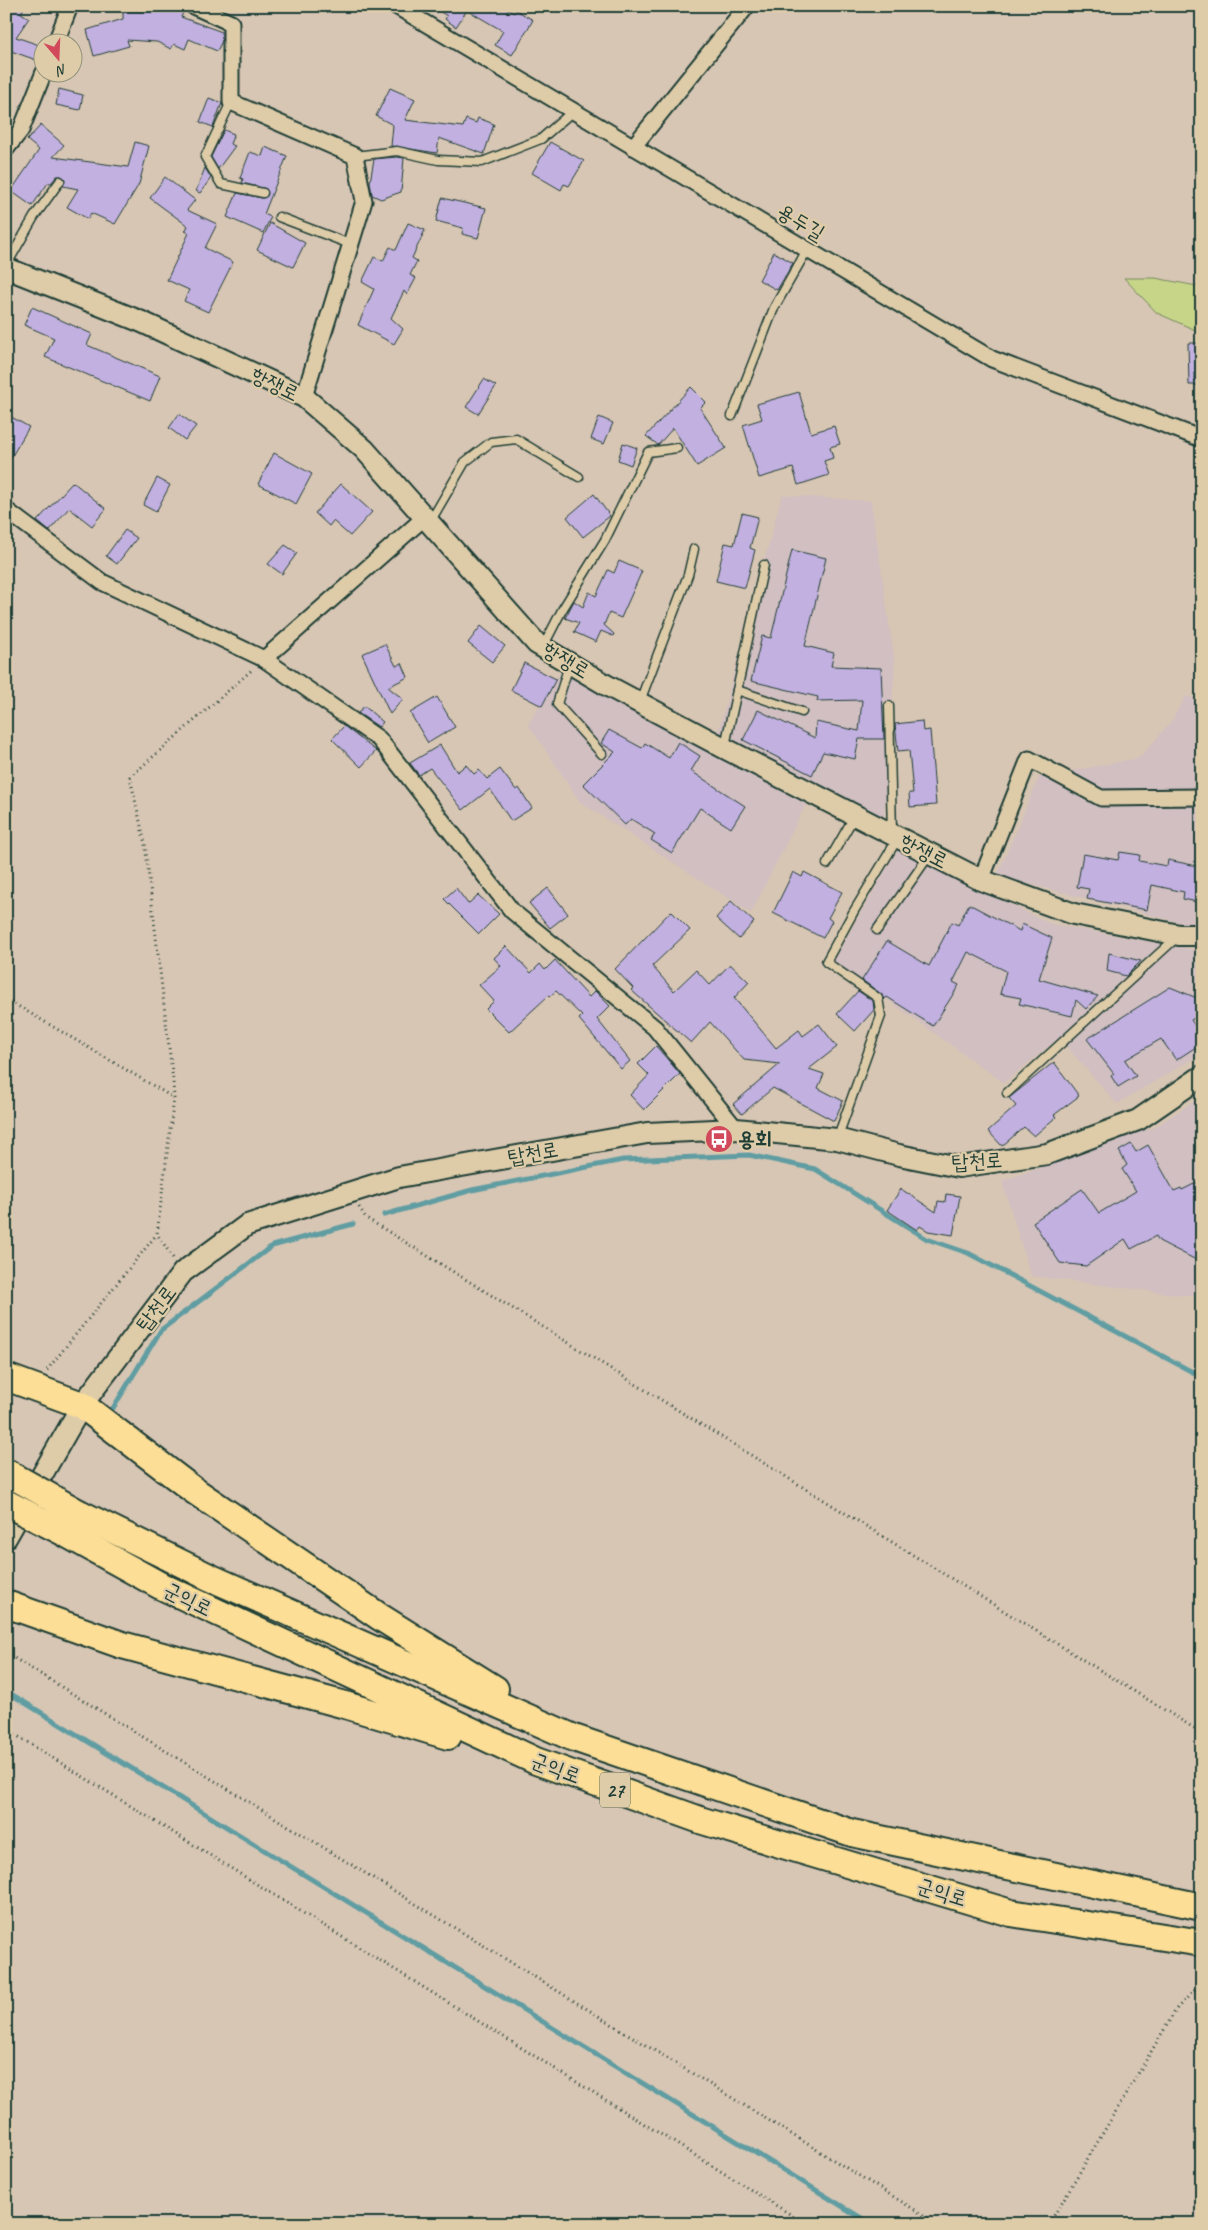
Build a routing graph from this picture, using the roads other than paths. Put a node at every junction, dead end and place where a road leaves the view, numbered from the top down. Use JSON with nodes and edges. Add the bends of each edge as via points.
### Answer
{"nodes":[{"id":1,"x":70,"y":6,"type":"edge"},
{"id":2,"x":193,"y":6,"type":"edge"},
{"id":3,"x":396,"y":6,"type":"edge"},
{"id":4,"x":747,"y":6,"type":"edge"},
{"id":5,"x":60,"y":32,"type":"edge"},
{"id":6,"x":40,"y":82,"type":"edge"},
{"id":7,"x":231,"y":102,"type":"junction"},
{"id":8,"x":572,"y":111,"type":"junction"},
{"id":9,"x":633,"y":147,"type":"junction"},
{"id":10,"x":6,"y":149,"type":"edge"},
{"id":11,"x":355,"y":156,"type":"junction"},
{"id":12,"x":60,"y":181,"type":"dead end"},
{"id":13,"x":264,"y":193,"type":"dead end"},
{"id":14,"x":279,"y":217,"type":"dead end"},
{"id":15,"x":350,"y":244,"type":"junction"},
{"id":16,"x":807,"y":250,"type":"junction"},
{"id":17,"x":6,"y":267,"type":"edge"},
{"id":18,"x":304,"y":397,"type":"junction"},
{"id":19,"x":732,"y":416,"type":"dead end"},
{"id":20,"x":1202,"y":439,"type":"edge"},
{"id":21,"x":677,"y":448,"type":"dead end"},
{"id":22,"x":579,"y":477,"type":"dead end"},
{"id":23,"x":6,"y":510,"type":"edge"},
{"id":24,"x":427,"y":520,"type":"junction"},
{"id":25,"x":694,"y":549,"type":"dead end"},
{"id":26,"x":764,"y":564,"type":"dead end"},
{"id":27,"x":543,"y":647,"type":"junction"},
{"id":28,"x":264,"y":659,"type":"junction"},
{"id":29,"x":569,"y":663,"type":"junction"},
{"id":30,"x":737,"y":690,"type":"junction"},
{"id":31,"x":639,"y":703,"type":"junction"},
{"id":32,"x":889,"y":706,"type":"dead end"},
{"id":33,"x":802,"y":712,"type":"dead end"},
{"id":34,"x":724,"y":748,"type":"junction"},
{"id":35,"x":602,"y":754,"type":"dead end"},
{"id":36,"x":1202,"y":797,"type":"edge"},
{"id":37,"x":855,"y":815,"type":"junction"},
{"id":38,"x":895,"y":836,"type":"junction"},
{"id":39,"x":930,"y":854,"type":"junction"},
{"id":40,"x":828,"y":864,"type":"dead end"},
{"id":41,"x":982,"y":880,"type":"junction"},
{"id":42,"x":877,"y":930,"type":"dead end"},
{"id":43,"x":1179,"y":935,"type":"junction"},
{"id":44,"x":1202,"y":935,"type":"edge"},
{"id":45,"x":1202,"y":1076,"type":"edge"},
{"id":46,"x":1007,"y":1093,"type":"dead end"},
{"id":47,"x":736,"y":1129,"type":"junction"},
{"id":48,"x":837,"y":1139,"type":"junction"},
{"id":49,"x":6,"y":1377,"type":"edge"},
{"id":50,"x":82,"y":1405,"type":"junction"},
{"id":51,"x":6,"y":1472,"type":"edge"},
{"id":52,"x":6,"y":1503,"type":"edge"},
{"id":53,"x":72,"y":1523,"type":"junction"},
{"id":54,"x":6,"y":1538,"type":"edge"},
{"id":55,"x":6,"y":1604,"type":"edge"},
{"id":56,"x":574,"y":1738,"type":"junction"},
{"id":57,"x":536,"y":1761,"type":"junction"},
{"id":58,"x":1202,"y":1908,"type":"edge"},
{"id":59,"x":1202,"y":1943,"type":"edge"}],
"edges":[{"from":1,"to":5,"type":"street"},
{"from":2,"to":7,"type":"street","via":[[232,23]]},
{"from":3,"to":8,"type":"street","name":"용두길"},
{"from":4,"to":9,"type":"street"},
{"from":6,"to":10,"type":"street","via":[[21,130]]},
{"from":7,"to":11,"type":"street"},
{"from":7,"to":13,"type":"lane","via":[[205,156],[221,184]]},
{"from":8,"to":9,"type":"street","name":"용두길"},
{"from":8,"to":11,"type":"lane","via":[[541,139],[482,162],[438,160],[397,151]]},
{"from":9,"to":16,"type":"street","name":"용두길"},
{"from":11,"to":15,"type":"street","via":[[364,201]]},
{"from":12,"to":17,"type":"lane","via":[[34,217]]},
{"from":14,"to":15,"type":"lane"},
{"from":15,"to":18,"type":"street"},
{"from":16,"to":19,"type":"lane","via":[[774,308]]},
{"from":16,"to":20,"type":"street","name":"용두길","via":[[992,359]]},
{"from":17,"to":18,"type":"street","name":"항쟁로","via":[[142,322]]},
{"from":18,"to":24,"type":"street","name":"항쟁로","via":[[364,449]]},
{"from":21,"to":27,"type":"lane","via":[[648,452],[605,540]]},
{"from":22,"to":24,"type":"lane","via":[[516,439],[491,442],[465,462]]},
{"from":23,"to":28,"type":"street","via":[[102,582]]},
{"from":24,"to":27,"type":"street","name":"항쟁로"},
{"from":24,"to":28,"type":"street"},
{"from":25,"to":31,"type":"lane","via":[[688,575]]},
{"from":26,"to":30,"type":"lane"},
{"from":27,"to":29,"type":"street","name":"항쟁로"},
{"from":28,"to":47,"type":"street","via":[[379,739],[512,911],[655,1028]]},
{"from":29,"to":31,"type":"street","name":"항쟁로"},
{"from":29,"to":35,"type":"lane","via":[[558,704]]},
{"from":30,"to":33,"type":"lane"},
{"from":30,"to":34,"type":"lane"},
{"from":31,"to":34,"type":"street","name":"항쟁로"},
{"from":32,"to":38,"type":"lane"},
{"from":34,"to":37,"type":"street","name":"항쟁로"},
{"from":36,"to":41,"type":"street","via":[[1101,798],[1028,759]]},
{"from":37,"to":38,"type":"street","name":"항쟁로"},
{"from":37,"to":40,"type":"lane"},
{"from":38,"to":39,"type":"street","name":"항쟁로"},
{"from":38,"to":48,"type":"lane","via":[[826,962],[878,998],[881,1016]]},
{"from":39,"to":41,"type":"street","name":"항쟁로"},
{"from":39,"to":42,"type":"lane"},
{"from":41,"to":43,"type":"street","name":"항쟁로","via":[[1074,914]]},
{"from":43,"to":44,"type":"street","name":"항쟁로"},
{"from":43,"to":46,"type":"lane"},
{"from":45,"to":48,"type":"street","name":"탑천로","via":[[1138,1120],[1047,1154],[959,1167]]},
{"from":47,"to":48,"type":"street","name":"탑천로"},
{"from":47,"to":50,"type":"street","name":"탑천로","via":[[647,1133],[399,1177],[247,1225],[183,1272]]},
{"from":49,"to":50,"type":"highway"},
{"from":50,"to":54,"type":"street","name":"탑천로"},
{"from":50,"to":56,"type":"highway","via":[[192,1489],[380,1617]]},
{"from":51,"to":53,"type":"highway","name":"군익로","bridge":true},
{"from":52,"to":53,"type":"highway","name":"군익로","number":"27","bridge":true},
{"from":53,"to":56,"type":"highway","name":"군익로","via":[[210,1577]]},
{"from":53,"to":57,"type":"highway","name":"군익로","number":"27","via":[[162,1586]]},
{"from":55,"to":57,"type":"highway","via":[[122,1645]]},
{"from":56,"to":58,"type":"highway","name":"군익로","via":[[852,1833]]},
{"from":57,"to":59,"type":"highway","name":"군익로","number":"27","via":[[703,1821],[1011,1913]]}]}
